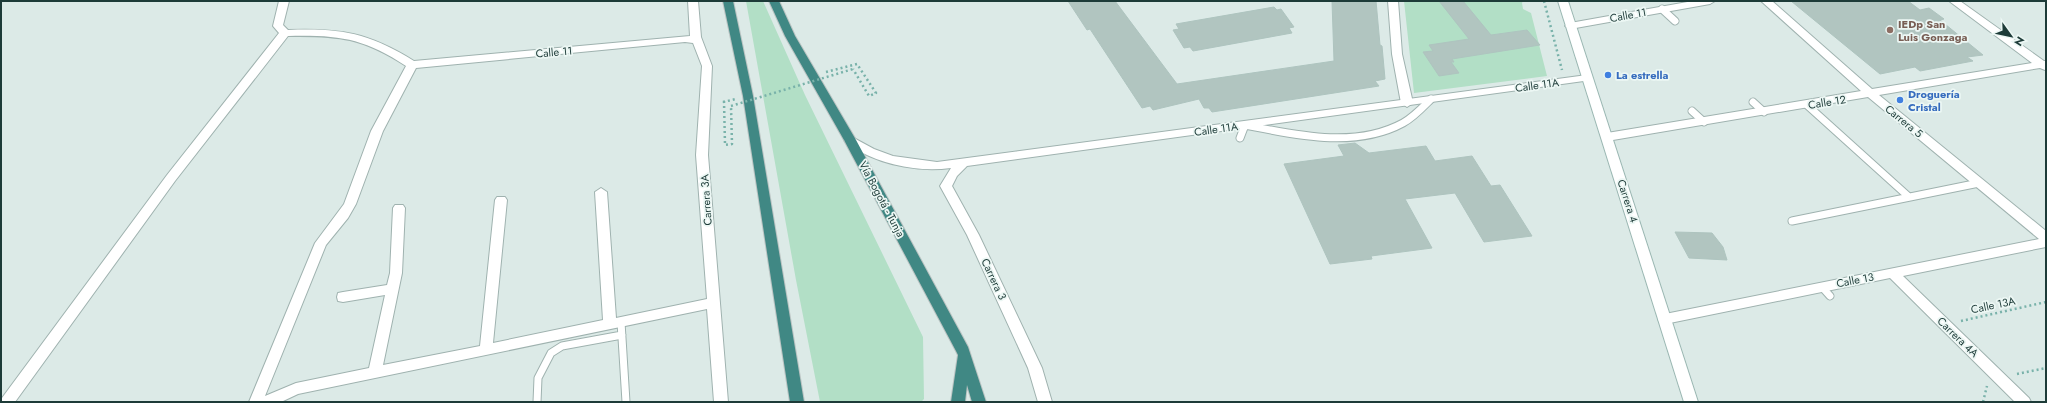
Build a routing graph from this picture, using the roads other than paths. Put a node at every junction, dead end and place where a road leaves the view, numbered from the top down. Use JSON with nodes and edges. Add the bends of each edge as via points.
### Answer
{"nodes":[{"id":1,"x":284,"y":1,"type":"edge"},
{"id":2,"x":693,"y":1,"type":"edge"},
{"id":3,"x":728,"y":1,"type":"edge"},
{"id":4,"x":774,"y":1,"type":"edge"},
{"id":5,"x":1393,"y":1,"type":"edge"},
{"id":6,"x":1563,"y":1,"type":"edge"},
{"id":7,"x":1710,"y":1,"type":"edge"},
{"id":8,"x":1766,"y":1,"type":"edge"},
{"id":9,"x":1954,"y":1,"type":"edge"},
{"id":10,"x":1662,"y":9,"type":"junction"},
{"id":11,"x":1674,"y":21,"type":"dead end"},
{"id":12,"x":1570,"y":26,"type":"junction"},
{"id":13,"x":285,"y":33,"type":"junction"},
{"id":14,"x":696,"y":40,"type":"junction"},
{"id":15,"x":412,"y":65,"type":"junction"},
{"id":16,"x":2044,"y":66,"type":"edge"},
{"id":17,"x":1587,"y":78,"type":"junction"},
{"id":18,"x":1872,"y":95,"type":"junction"},
{"id":19,"x":1431,"y":99,"type":"junction"},
{"id":20,"x":1753,"y":102,"type":"dead end"},
{"id":21,"x":1407,"y":103,"type":"junction"},
{"id":22,"x":1807,"y":105,"type":"junction"},
{"id":23,"x":1692,"y":111,"type":"dead end"},
{"id":24,"x":1764,"y":112,"type":"junction"},
{"id":25,"x":1704,"y":122,"type":"junction"},
{"id":26,"x":1245,"y":125,"type":"junction"},
{"id":27,"x":1240,"y":138,"type":"dead end"},
{"id":28,"x":1607,"y":138,"type":"junction"},
{"id":29,"x":850,"y":140,"type":"junction"},
{"id":30,"x":963,"y":163,"type":"junction"},
{"id":31,"x":1980,"y":183,"type":"junction"},
{"id":32,"x":601,"y":192,"type":"dead end"},
{"id":33,"x":1909,"y":198,"type":"junction"},
{"id":34,"x":501,"y":200,"type":"dead end"},
{"id":35,"x":399,"y":208,"type":"dead end"},
{"id":36,"x":1792,"y":221,"type":"dead end"},
{"id":37,"x":2046,"y":238,"type":"edge"},
{"id":38,"x":2046,"y":242,"type":"edge"},
{"id":39,"x":1892,"y":273,"type":"junction"},
{"id":40,"x":393,"y":289,"type":"junction"},
{"id":41,"x":343,"y":297,"type":"dead end"},
{"id":42,"x":713,"y":303,"type":"junction"},
{"id":43,"x":1665,"y":319,"type":"junction"},
{"id":44,"x":617,"y":327,"type":"junction"},
{"id":45,"x":486,"y":350,"type":"junction"},
{"id":46,"x":963,"y":351,"type":"junction"},
{"id":47,"x":375,"y":373,"type":"junction"},
{"id":48,"x":797,"y":400,"type":"edge"},
{"id":49,"x":7,"y":402,"type":"edge"},
{"id":50,"x":256,"y":402,"type":"edge"},
{"id":51,"x":267,"y":402,"type":"edge"},
{"id":52,"x":537,"y":402,"type":"edge"},
{"id":53,"x":626,"y":402,"type":"edge"},
{"id":54,"x":721,"y":402,"type":"edge"},
{"id":55,"x":958,"y":402,"type":"edge"},
{"id":56,"x":980,"y":402,"type":"edge"},
{"id":57,"x":1045,"y":402,"type":"edge"},
{"id":58,"x":1691,"y":402,"type":"edge"},
{"id":59,"x":2024,"y":402,"type":"edge"}],
"edges":[{"from":1,"to":13,"type":"street","via":[[278,26]]},
{"from":2,"to":14,"type":"street","name":"Carrera 3A"},
{"from":3,"to":48,"type":"highway","via":[[748,96]]},
{"from":4,"to":29,"type":"highway","name":"Vía Bogotá - Tunja","via":[[790,36]]},
{"from":5,"to":21,"type":"street","via":[[1397,54]]},
{"from":6,"to":12,"type":"street","name":"Carrera 4"},
{"from":7,"to":10,"type":"street","name":"Calle 11"},
{"from":8,"to":18,"type":"street","name":"Carrera 5"},
{"from":9,"to":16,"type":"street"},
{"from":10,"to":11,"type":"lane"},
{"from":10,"to":12,"type":"street","name":"Calle 11"},
{"from":12,"to":17,"type":"street","name":"Carrera 4"},
{"from":13,"to":15,"type":"street","via":[[330,32],[365,38]]},
{"from":13,"to":49,"type":"street","via":[[171,178]]},
{"from":14,"to":15,"type":"street","name":"Calle 11"},
{"from":14,"to":42,"type":"street","name":"Carrera 3A","via":[[704,52],[707,65],[702,155]]},
{"from":15,"to":50,"type":"street","via":[[377,131],[350,204],[321,242]]},
{"from":16,"to":18,"type":"street","name":"Calle 12"},
{"from":17,"to":19,"type":"street","name":"Calle 11A"},
{"from":17,"to":28,"type":"street","name":"Carrera 4"},
{"from":18,"to":22,"type":"street","name":"Calle 12"},
{"from":18,"to":31,"type":"street","name":"Carrera 5"},
{"from":19,"to":21,"type":"street","name":"Calle 11A"},
{"from":19,"to":26,"type":"lane","via":[[1402,123],[1382,132],[1353,137],[1292,134]]},
{"from":20,"to":24,"type":"lane"},
{"from":21,"to":26,"type":"street","name":"Calle 11A"},
{"from":22,"to":24,"type":"street","name":"Calle 12"},
{"from":22,"to":33,"type":"lane"},
{"from":23,"to":25,"type":"lane"},
{"from":24,"to":25,"type":"street","name":"Calle 12"},
{"from":25,"to":28,"type":"street","name":"Calle 12"},
{"from":26,"to":27,"type":"lane"},
{"from":26,"to":30,"type":"street","name":"Calle 11A"},
{"from":28,"to":43,"type":"street","name":"Carrera 4"},
{"from":29,"to":30,"type":"street","name":"Calle 11A","via":[[867,152],[912,165]]},
{"from":29,"to":46,"type":"highway","name":"Vía Bogotá - Tunja"},
{"from":30,"to":57,"type":"street","name":"Carrera 3","via":[[952,174],[946,186],[973,235],[1035,368]]},
{"from":31,"to":33,"type":"lane"},
{"from":31,"to":37,"type":"street","name":"Carrera 5"},
{"from":32,"to":44,"type":"street"},
{"from":33,"to":36,"type":"lane"},
{"from":34,"to":45,"type":"street"},
{"from":35,"to":40,"type":"street"},
{"from":38,"to":39,"type":"street","name":"Calle 13"},
{"from":39,"to":43,"type":"street","name":"Calle 13","via":[[1826,292]]},
{"from":39,"to":59,"type":"street","name":"Carrera 4A"},
{"from":40,"to":41,"type":"street"},
{"from":40,"to":47,"type":"street"},
{"from":42,"to":44,"type":"street"},
{"from":42,"to":54,"type":"street","name":"Carrera 3A"},
{"from":43,"to":58,"type":"street","name":"Carrera 4"},
{"from":44,"to":45,"type":"street"},
{"from":44,"to":52,"type":"lane","via":[[562,346],[551,353],[538,378]]},
{"from":44,"to":53,"type":"lane"},
{"from":45,"to":47,"type":"street"},
{"from":46,"to":55,"type":"highway"},
{"from":46,"to":56,"type":"highway","name":"Vía Bogotá - Tunja"},
{"from":47,"to":51,"type":"street","via":[[296,389]]}]}
